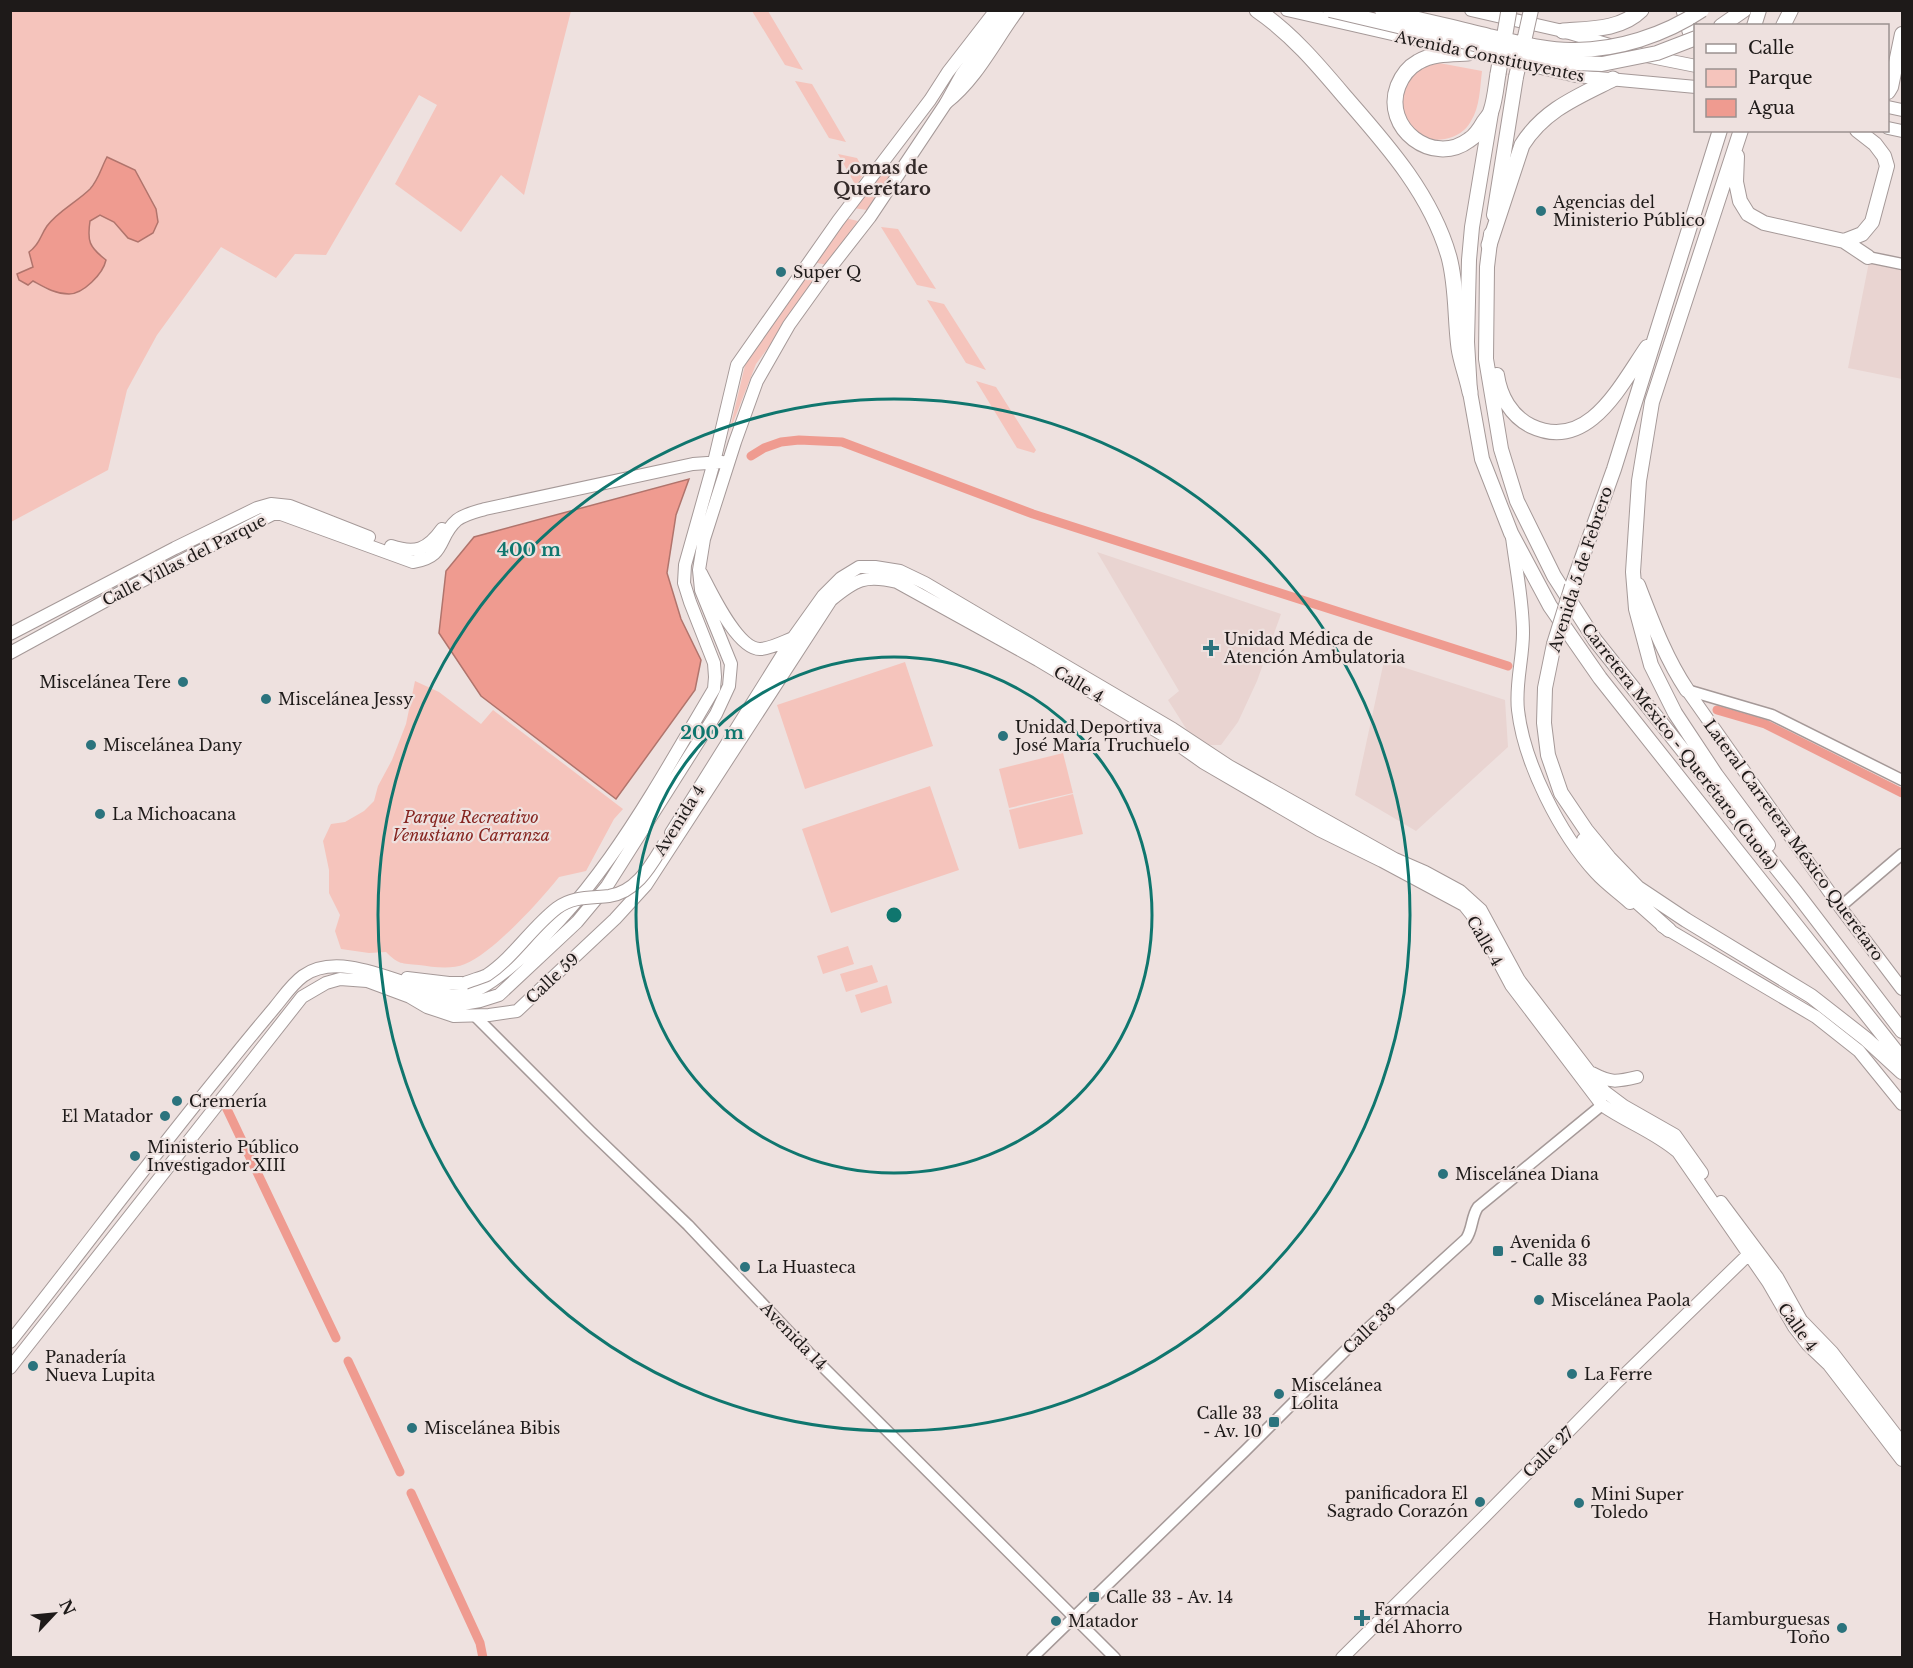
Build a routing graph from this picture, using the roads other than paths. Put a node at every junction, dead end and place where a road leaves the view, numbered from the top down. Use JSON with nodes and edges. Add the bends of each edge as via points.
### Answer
{"nodes":[{"id":1,"x":996,"y":10,"type":"edge"},
{"id":2,"x":1257,"y":10,"type":"edge"},
{"id":3,"x":1287,"y":10,"type":"edge"},
{"id":4,"x":1330,"y":10,"type":"edge"},
{"id":5,"x":1382,"y":10,"type":"edge"},
{"id":6,"x":1471,"y":10,"type":"edge"},
{"id":7,"x":1509,"y":10,"type":"edge"},
{"id":8,"x":1531,"y":10,"type":"edge"},
{"id":9,"x":1641,"y":10,"type":"edge"},
{"id":10,"x":1684,"y":10,"type":"edge"},
{"id":11,"x":1702,"y":10,"type":"edge"},
{"id":12,"x":1744,"y":10,"type":"edge"},
{"id":13,"x":1791,"y":10,"type":"edge"},
{"id":14,"x":1014,"y":12,"type":"edge"},
{"id":15,"x":1724,"y":24,"type":"edge"},
{"id":16,"x":1781,"y":24,"type":"edge"},
{"id":17,"x":1563,"y":31,"type":"junction"},
{"id":18,"x":1902,"y":34,"type":"edge"},
{"id":19,"x":1694,"y":37,"type":"edge"},
{"id":20,"x":1694,"y":38,"type":"edge"},
{"id":21,"x":1468,"y":53,"type":"junction"},
{"id":22,"x":1694,"y":66,"type":"edge"},
{"id":23,"x":1613,"y":79,"type":"junction"},
{"id":24,"x":1694,"y":87,"type":"edge"},
{"id":25,"x":1889,"y":90,"type":"edge"},
{"id":26,"x":946,"y":103,"type":"junction"},
{"id":27,"x":1491,"y":111,"type":"junction"},
{"id":28,"x":1719,"y":132,"type":"edge"},
{"id":29,"x":1860,"y":132,"type":"edge"},
{"id":30,"x":1739,"y":136,"type":"edge"},
{"id":31,"x":1844,"y":241,"type":"junction"},
{"id":32,"x":1489,"y":245,"type":"junction"},
{"id":33,"x":1868,"y":257,"type":"joint"},
{"id":34,"x":1902,"y":264,"type":"edge"},
{"id":35,"x":1487,"y":267,"type":"junction"},
{"id":36,"x":1655,"y":336,"type":"junction"},
{"id":37,"x":1470,"y":392,"type":"junction"},
{"id":38,"x":730,"y":457,"type":"junction"},
{"id":39,"x":714,"y":458,"type":"junction"},
{"id":40,"x":693,"y":464,"type":"junction"},
{"id":41,"x":709,"y":479,"type":"junction"},
{"id":42,"x":563,"y":490,"type":"junction"},
{"id":43,"x":531,"y":497,"type":"junction"},
{"id":44,"x":1511,"y":533,"type":"junction"},
{"id":45,"x":699,"y":570,"type":"junction"},
{"id":46,"x":900,"y":571,"type":"joint"},
{"id":47,"x":1633,"y":572,"type":"junction"},
{"id":48,"x":883,"y":579,"type":"joint"},
{"id":49,"x":10,"y":634,"type":"edge"},
{"id":50,"x":793,"y":638,"type":"junction"},
{"id":51,"x":10,"y":653,"type":"edge"},
{"id":52,"x":1687,"y":690,"type":"junction"},
{"id":53,"x":1902,"y":780,"type":"edge"},
{"id":54,"x":1561,"y":793,"type":"junction"},
{"id":55,"x":1902,"y":854,"type":"edge"},
{"id":56,"x":662,"y":863,"type":"joint"},
{"id":57,"x":1795,"y":891,"type":"junction"},
{"id":58,"x":1840,"y":907,"type":"junction"},
{"id":59,"x":1669,"y":930,"type":"junction"},
{"id":60,"x":393,"y":980,"type":"junction"},
{"id":61,"x":1902,"y":989,"type":"edge"},
{"id":62,"x":410,"y":997,"type":"junction"},
{"id":63,"x":474,"y":1015,"type":"junction"},
{"id":64,"x":1902,"y":1031,"type":"edge"},
{"id":65,"x":1902,"y":1059,"type":"edge"},
{"id":66,"x":1902,"y":1072,"type":"edge"},
{"id":67,"x":1591,"y":1073,"type":"junction"},
{"id":68,"x":1636,"y":1077,"type":"dead end"},
{"id":69,"x":1902,"y":1104,"type":"edge"},
{"id":70,"x":1602,"y":1105,"type":"junction"},
{"id":71,"x":1751,"y":1251,"type":"junction"},
{"id":72,"x":10,"y":1342,"type":"edge"},
{"id":73,"x":10,"y":1368,"type":"edge"},
{"id":74,"x":1902,"y":1443,"type":"edge"},
{"id":75,"x":1902,"y":1460,"type":"edge"},
{"id":76,"x":1074,"y":1617,"type":"junction"},
{"id":77,"x":1032,"y":1658,"type":"edge"},
{"id":78,"x":1114,"y":1658,"type":"edge"},
{"id":79,"x":1342,"y":1658,"type":"edge"}],
"edges":[{"from":1,"to":39,"type":"main road","via":[[740,358]]},
{"from":2,"to":37,"type":"highway","via":[[1306,51],[1379,136],[1427,204],[1443,237],[1455,281],[1459,348]]},
{"from":3,"to":21,"type":"main road","name":"Avenida Constituyentes"},
{"from":4,"to":20,"type":"highway","bridge":true,"via":[[1551,62],[1619,61],[1657,53]]},
{"from":5,"to":11,"type":"highway","bridge":true,"via":[[1545,49],[1573,50],[1629,42],[1659,33]]},
{"from":6,"to":17,"type":"main road"},
{"from":7,"to":27,"type":"highway","bridge":true},
{"from":8,"to":32,"type":"highway","name":"Carretera México - Querétaro (Cuota)","bridge":true},
{"from":9,"to":17,"type":"highway","via":[[1622,24]]},
{"from":10,"to":19,"type":"highway"},
{"from":12,"to":15,"type":"highway"},
{"from":13,"to":16,"type":"highway"},
{"from":14,"to":26,"type":"main road","via":[[962,74]]},
{"from":14,"to":26,"type":"main road","via":[[976,71]]},
{"from":17,"to":22,"type":"main road"},
{"from":18,"to":25,"type":"highway"},
{"from":21,"to":23,"type":"main road","name":"Avenida Constituyentes","via":[[1576,76]]},
{"from":21,"to":27,"type":"highway","via":[[1432,56],[1412,65],[1396,89],[1398,119],[1417,142],[1446,149],[1469,141]]},
{"from":23,"to":24,"type":"main road","name":"Avenida Constituyentes"},
{"from":23,"to":32,"type":"highway","via":[[1558,107],[1531,130],[1522,145]]},
{"from":26,"to":38,"type":"main road","via":[[870,217],[776,346],[757,381]]},
{"from":27,"to":37,"type":"highway","name":"Carretera México - Querétaro (Cuota)","via":[[1469,260]]},
{"from":28,"to":36,"type":"highway","name":"Avenida 5 de Febrero"},
{"from":29,"to":31,"type":"highway","via":[[1880,150],[1887,166],[1872,222],[1862,234]]},
{"from":30,"to":31,"type":"highway","via":[[1736,182],[1748,214],[1764,222]]},
{"from":30,"to":47,"type":"highway","name":"Avenida 5 de Febrero","via":[[1652,402],[1639,481]]},
{"from":31,"to":33,"type":"highway"},
{"from":32,"to":35,"type":"highway","name":"Carretera México - Querétaro (Cuota)"},
{"from":33,"to":34,"type":"street"},
{"from":35,"to":36,"type":"highway","via":[[1492,349],[1499,388],[1516,415],[1541,430],[1564,433],[1584,426],[1603,409]]},
{"from":35,"to":57,"type":"highway","name":"Carretera México - Querétaro (Cuota)","via":[[1486,359],[1501,449],[1517,501],[1554,576],[1594,640]]},
{"from":36,"to":54,"type":"highway","name":"Avenida 5 de Febrero","bridge":true,"via":[[1554,644],[1545,688],[1544,723],[1548,755]]},
{"from":37,"to":44,"type":"highway","name":"Carretera México - Querétaro (Cuota)","via":[[1482,459]]},
{"from":38,"to":39,"type":"main road","name":"Calle Villas del Parque"},
{"from":38,"to":45,"type":"main road","via":[[704,539]]},
{"from":39,"to":40,"type":"main road","name":"Calle Villas del Parque"},
{"from":39,"to":41,"type":"main road"},
{"from":39,"to":42,"type":"main road","name":"Calle Villas del Parque"},
{"from":40,"to":41,"type":"main road"},
{"from":40,"to":42,"type":"main road","name":"Calle Villas del Parque"},
{"from":41,"to":60,"type":"main road","via":[[685,565],[684,583],[714,663],[714,689],[656,785],[593,881],[560,921],[492,982],[457,995]]},
{"from":42,"to":43,"type":"main road","name":"Calle Villas del Parque"},
{"from":43,"to":49,"type":"main road","name":"Calle Villas del Parque","via":[[456,512],[434,541],[408,551],[290,506],[264,506]]},
{"from":43,"to":51,"type":"main road","name":"Calle Villas del Parque","via":[[460,518],[436,553],[413,562],[273,514]]},
{"from":44,"to":59,"type":"main road","via":[[1523,633],[1518,709],[1525,745],[1546,798],[1579,853],[1597,874]]},
{"from":44,"to":65,"type":"highway","name":"Carretera México - Querétaro (Cuota)","via":[[1550,606],[1600,678]]},
{"from":45,"to":50,"type":"main road","via":[[742,641],[759,650]]},
{"from":45,"to":62,"type":"main road","via":[[701,590],[731,664],[729,686],[716,714],[607,886],[577,922],[499,995],[457,1005]]},
{"from":46,"to":50,"type":"main road","name":"Avenida 4","via":[[859,567],[848,573],[823,596]]},
{"from":46,"to":67,"type":"main road","name":"Calle 4","via":[[1173,729],[1229,766],[1460,891],[1480,910],[1519,980]]},
{"from":47,"to":52,"type":"highway","via":[[1665,652]]},
{"from":47,"to":57,"type":"highway","name":"Avenida 5 de Febrero","via":[[1636,609],[1651,665],[1675,713],[1769,847]]},
{"from":48,"to":56,"type":"main road","name":"Avenida 4","via":[[852,583],[831,600]]},
{"from":48,"to":70,"type":"main road","name":"Calle 4","via":[[897,582],[976,625],[1125,711],[1204,764],[1464,905],[1510,986]]},
{"from":50,"to":60,"type":"main road","name":"Avenida 4","bridge":true,"via":[[636,883],[612,895],[572,899],[557,908],[486,975],[465,983]]},
{"from":52,"to":53,"type":"street","via":[[1772,715]]},
{"from":52,"to":58,"type":"main road","name":"Lateral Carretera México Querétaro"},
{"from":54,"to":59,"type":"highway","via":[[1581,837],[1603,867]]},
{"from":54,"to":66,"type":"highway","name":"Avenida 5 de Febrero","via":[[1586,830],[1638,888],[1811,996]]},
{"from":55,"to":58,"type":"street"},
{"from":56,"to":63,"type":"main road","name":"Calle 59","via":[[615,919],[517,1011]]},
{"from":57,"to":64,"type":"highway","name":"Carretera México - Querétaro (Cuota)"},
{"from":58,"to":61,"type":"main road","name":"Lateral Carretera México Querétaro"},
{"from":59,"to":69,"type":"main road","via":[[1816,1017],[1859,1051]]},
{"from":60,"to":72,"type":"main road","via":[[365,970],[332,966],[314,970],[295,983],[210,1085]]},
{"from":62,"to":63,"type":"main road","name":"Calle 59","via":[[454,1016]]},
{"from":62,"to":73,"type":"main road","via":[[367,981],[340,979],[302,997]]},
{"from":63,"to":76,"type":"street","name":"Avenida 14","via":[[688,1225],[809,1353]]},
{"from":67,"to":68,"type":"main road","via":[[1615,1082]]},
{"from":67,"to":71,"type":"main road","name":"Calle 4","via":[[1610,1098],[1675,1135]]},
{"from":70,"to":71,"type":"main road","name":"Calle 4","via":[[1678,1152]]},
{"from":70,"to":76,"type":"street","name":"Calle 33","via":[[1478,1207],[1466,1239],[1365,1331]]},
{"from":71,"to":74,"type":"main road","name":"Calle 4","via":[[1777,1277],[1801,1320],[1832,1352]]},
{"from":71,"to":75,"type":"main road","name":"Calle 4","via":[[1794,1327],[1829,1365]]},
{"from":71,"to":79,"type":"main road","name":"Calle 27"},
{"from":76,"to":77,"type":"street","name":"Calle 33"},
{"from":76,"to":78,"type":"street","name":"Avenida 14"}]}
